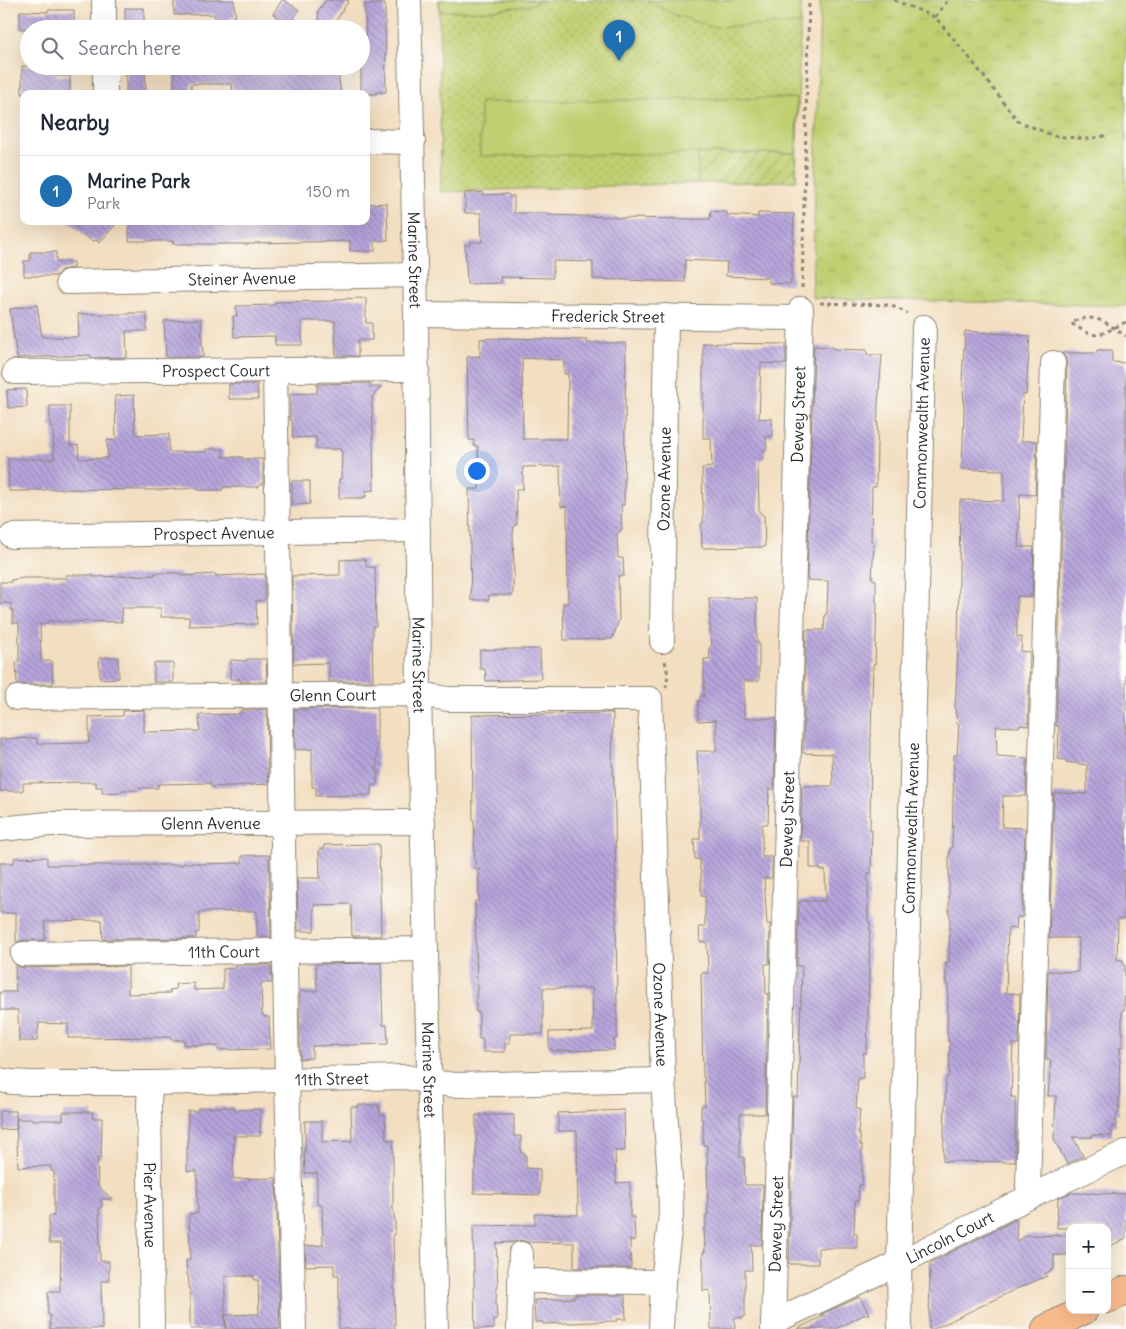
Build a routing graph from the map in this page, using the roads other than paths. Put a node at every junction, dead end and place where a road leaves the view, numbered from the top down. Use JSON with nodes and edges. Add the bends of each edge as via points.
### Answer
{"nodes":[{"id":1,"x":409,"y":0,"type":"edge"},
{"id":2,"x":105,"y":75,"type":"edge"},
{"id":3,"x":105,"y":90,"type":"edge"},
{"id":4,"x":370,"y":141,"type":"edge"},
{"id":5,"x":413,"y":142,"type":"junction"},
{"id":6,"x":414,"y":276,"type":"junction"},
{"id":7,"x":68,"y":282,"type":"dead end"},
{"id":8,"x":801,"y":313,"type":"joint"},
{"id":9,"x":416,"y":314,"type":"junction"},
{"id":10,"x":666,"y":316,"type":"junction"},
{"id":11,"x":915,"y":320,"type":"road end"},
{"id":12,"x":1053,"y":363,"type":"dead end"},
{"id":13,"x":417,"y":369,"type":"junction"},
{"id":14,"x":275,"y":370,"type":"junction"},
{"id":15,"x":16,"y":372,"type":"dead end"},
{"id":16,"x":418,"y":530,"type":"junction"},
{"id":17,"x":278,"y":532,"type":"junction"},
{"id":18,"x":12,"y":536,"type":"dead end"},
{"id":19,"x":662,"y":641,"type":"road end"},
{"id":20,"x":419,"y":694,"type":"junction"},
{"id":21,"x":280,"y":695,"type":"junction"},
{"id":22,"x":17,"y":698,"type":"dead end"},
{"id":23,"x":650,"y":699,"type":"joint"},
{"id":24,"x":283,"y":822,"type":"junction"},
{"id":25,"x":423,"y":822,"type":"junction"},
{"id":26,"x":0,"y":829,"type":"edge"},
{"id":27,"x":426,"y":950,"type":"junction"},
{"id":28,"x":285,"y":952,"type":"junction"},
{"id":29,"x":23,"y":954,"type":"dead end"},
{"id":30,"x":0,"y":1080,"type":"edge"},
{"id":31,"x":287,"y":1080,"type":"junction"},
{"id":32,"x":663,"y":1080,"type":"junction"},
{"id":33,"x":430,"y":1082,"type":"junction"},
{"id":34,"x":150,"y":1083,"type":"junction"},
{"id":35,"x":1126,"y":1152,"type":"edge"},
{"id":36,"x":1031,"y":1196,"type":"junction"},
{"id":37,"x":521,"y":1254,"type":"dead end"},
{"id":38,"x":899,"y":1263,"type":"junction"},
{"id":39,"x":520,"y":1281,"type":"junction"},
{"id":40,"x":663,"y":1282,"type":"junction"},
{"id":41,"x":1126,"y":1290,"type":"edge"},
{"id":42,"x":1111,"y":1297,"type":"edge"},
{"id":43,"x":1076,"y":1314,"type":"edge"},
{"id":44,"x":773,"y":1326,"type":"edge"},
{"id":45,"x":519,"y":1328,"type":"edge"},
{"id":46,"x":152,"y":1329,"type":"edge"},
{"id":47,"x":294,"y":1329,"type":"edge"},
{"id":48,"x":436,"y":1329,"type":"edge"},
{"id":49,"x":661,"y":1329,"type":"edge"},
{"id":50,"x":900,"y":1329,"type":"edge"},
{"id":51,"x":1046,"y":1329,"type":"edge"}],
"edges":[{"from":1,"to":5,"type":"street","name":"Marine Street"},
{"from":2,"to":3,"type":"street"},
{"from":4,"to":5,"type":"street"},
{"from":5,"to":6,"type":"street","name":"Marine Street"},
{"from":6,"to":7,"type":"street","name":"Steiner Avenue"},
{"from":6,"to":9,"type":"street","name":"Marine Street"},
{"from":8,"to":10,"type":"street","name":"Frederick Street"},
{"from":8,"to":44,"type":"street","name":"Dewey Street"},
{"from":9,"to":10,"type":"street","name":"Frederick Street"},
{"from":9,"to":13,"type":"street","name":"Marine Street"},
{"from":10,"to":19,"type":"street","name":"Ozone Avenue"},
{"from":11,"to":38,"type":"street","name":"Commonwealth Avenue"},
{"from":12,"to":36,"type":"street","via":[[1028,1186]]},
{"from":13,"to":14,"type":"street","name":"Prospect Court"},
{"from":13,"to":16,"type":"street","name":"Marine Street"},
{"from":14,"to":15,"type":"street","name":"Prospect Court"},
{"from":14,"to":17,"type":"street"},
{"from":16,"to":17,"type":"street","name":"Prospect Avenue"},
{"from":16,"to":20,"type":"street","name":"Marine Street"},
{"from":17,"to":18,"type":"street","name":"Prospect Avenue"},
{"from":17,"to":21,"type":"street"},
{"from":20,"to":21,"type":"street","name":"Glenn Court"},
{"from":20,"to":23,"type":"street","name":"Glenn Court","via":[[448,699]]},
{"from":20,"to":25,"type":"street","name":"Marine Street"},
{"from":21,"to":22,"type":"street","name":"Glenn Court"},
{"from":21,"to":24,"type":"street"},
{"from":23,"to":32,"type":"street","name":"Ozone Avenue"},
{"from":24,"to":25,"type":"street","name":"Glenn Avenue"},
{"from":24,"to":26,"type":"street","name":"Glenn Avenue","via":[[49,824]]},
{"from":24,"to":28,"type":"street"},
{"from":25,"to":27,"type":"street","name":"Marine Street"},
{"from":27,"to":28,"type":"street","name":"11th Court"},
{"from":27,"to":33,"type":"street","name":"Marine Street"},
{"from":28,"to":29,"type":"street","name":"11th Court"},
{"from":28,"to":31,"type":"street"},
{"from":30,"to":34,"type":"street","name":"11th Street"},
{"from":31,"to":33,"type":"street","name":"11th Street","via":[[406,1077]]},
{"from":31,"to":34,"type":"street","name":"11th Street"},
{"from":31,"to":47,"type":"street"},
{"from":32,"to":33,"type":"street","name":"11th Street","via":[[456,1085]]},
{"from":32,"to":40,"type":"street","name":"Ozone Avenue","via":[[671,1214]]},
{"from":33,"to":48,"type":"street","name":"Marine Street"},
{"from":34,"to":46,"type":"street","name":"Pier Avenue"},
{"from":35,"to":36,"type":"street","name":"Lincoln Court"},
{"from":36,"to":38,"type":"street","name":"Lincoln Court"},
{"from":37,"to":39,"type":"street"},
{"from":38,"to":44,"type":"street","name":"Lincoln Court"},
{"from":38,"to":50,"type":"street","name":"Commonwealth Avenue"},
{"from":39,"to":40,"type":"street"},
{"from":39,"to":45,"type":"street"},
{"from":40,"to":49,"type":"street","name":"Ozone Avenue"},
{"from":41,"to":42,"type":"highway"},
{"from":43,"to":51,"type":"highway"}]}
